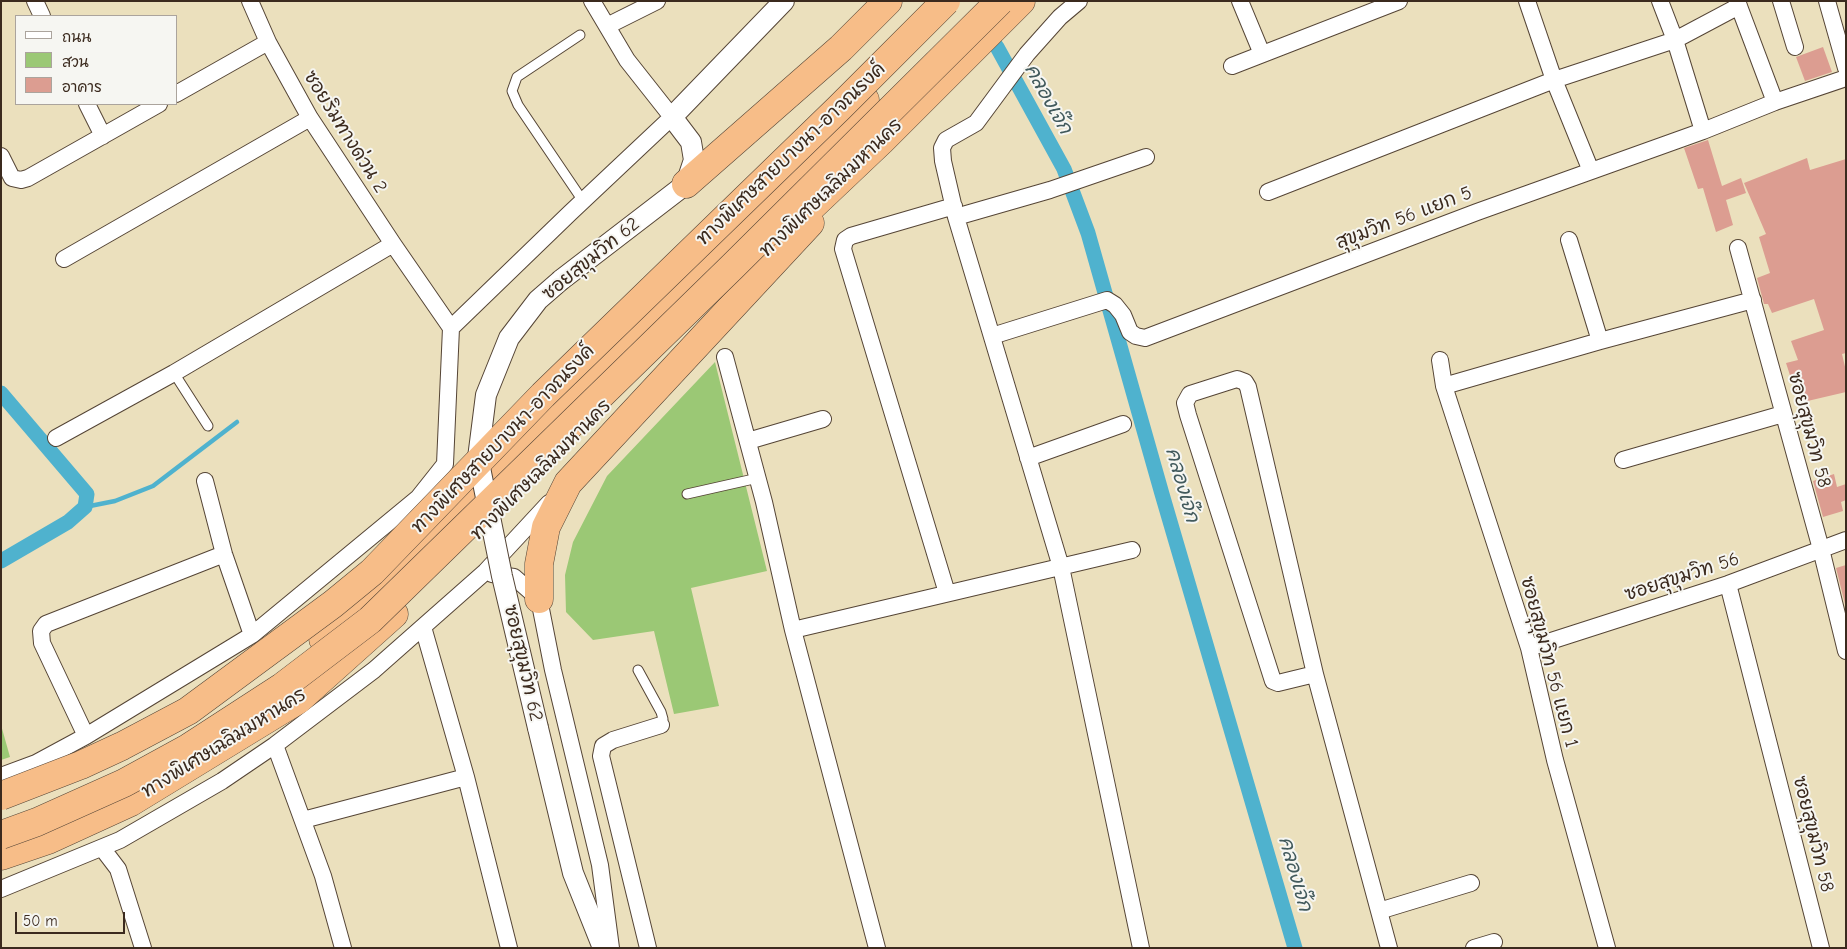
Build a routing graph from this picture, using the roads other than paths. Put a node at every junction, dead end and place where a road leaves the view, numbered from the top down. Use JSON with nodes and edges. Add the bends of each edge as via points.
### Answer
{"nodes":[{"id":1,"x":35,"y":1,"type":"edge"},
{"id":2,"x":250,"y":1,"type":"edge"},
{"id":3,"x":592,"y":1,"type":"edge"},
{"id":4,"x":657,"y":1,"type":"edge"},
{"id":5,"x":784,"y":1,"type":"edge"},
{"id":6,"x":888,"y":1,"type":"edge"},
{"id":7,"x":946,"y":1,"type":"edge"},
{"id":8,"x":962,"y":1,"type":"edge"},
{"id":9,"x":1000,"y":1,"type":"edge"},
{"id":10,"x":1021,"y":1,"type":"edge"},
{"id":11,"x":1079,"y":1,"type":"edge"},
{"id":12,"x":1240,"y":1,"type":"edge"},
{"id":13,"x":1399,"y":1,"type":"edge"},
{"id":14,"x":1527,"y":1,"type":"edge"},
{"id":15,"x":1660,"y":1,"type":"edge"},
{"id":16,"x":1781,"y":1,"type":"edge"},
{"id":17,"x":1827,"y":1,"type":"edge"},
{"id":18,"x":1738,"y":4,"type":"edge"},
{"id":19,"x":42,"y":15,"type":"edge"},
{"id":20,"x":607,"y":26,"type":"junction"},
{"id":21,"x":580,"y":35,"type":"dead end"},
{"id":22,"x":1675,"y":40,"type":"junction"},
{"id":23,"x":268,"y":42,"type":"junction"},
{"id":24,"x":1795,"y":47,"type":"dead end"},
{"id":25,"x":1262,"y":54,"type":"junction"},
{"id":26,"x":1232,"y":66,"type":"dead end"},
{"id":27,"x":1846,"y":68,"type":"edge"},
{"id":28,"x":1846,"y":78,"type":"edge"},
{"id":29,"x":1554,"y":80,"type":"junction"},
{"id":30,"x":178,"y":93,"type":"edge"},
{"id":31,"x":1775,"y":102,"type":"junction"},
{"id":32,"x":87,"y":105,"type":"edge"},
{"id":33,"x":156,"y":105,"type":"edge"},
{"id":34,"x":310,"y":118,"type":"junction"},
{"id":35,"x":672,"y":118,"type":"junction"},
{"id":36,"x":1703,"y":131,"type":"junction"},
{"id":37,"x":103,"y":136,"type":"junction"},
{"id":38,"x":881,"y":141,"type":"junction"},
{"id":39,"x":1,"y":156,"type":"edge"},
{"id":40,"x":1146,"y":157,"type":"dead end"},
{"id":41,"x":1591,"y":170,"type":"junction"},
{"id":42,"x":686,"y":184,"type":"junction"},
{"id":43,"x":1268,"y":192,"type":"dead end"},
{"id":44,"x":583,"y":201,"type":"junction"},
{"id":45,"x":955,"y":212,"type":"junction"},
{"id":46,"x":1569,"y":240,"type":"dead end"},
{"id":47,"x":393,"y":244,"type":"junction"},
{"id":48,"x":1738,"y":248,"type":"dead end"},
{"id":49,"x":64,"y":259,"type":"dead end"},
{"id":50,"x":1752,"y":300,"type":"junction"},
{"id":51,"x":451,"y":328,"type":"junction"},
{"id":52,"x":992,"y":336,"type":"junction"},
{"id":53,"x":1600,"y":341,"type":"junction"},
{"id":54,"x":725,"y":356,"type":"dead end"},
{"id":55,"x":1440,"y":360,"type":"dead end"},
{"id":56,"x":174,"y":373,"type":"junction"},
{"id":57,"x":1444,"y":386,"type":"junction"},
{"id":58,"x":1784,"y":414,"type":"junction"},
{"id":59,"x":823,"y":419,"type":"dead end"},
{"id":60,"x":1123,"y":424,"type":"dead end"},
{"id":61,"x":208,"y":426,"type":"dead end"},
{"id":62,"x":56,"y":438,"type":"dead end"},
{"id":63,"x":748,"y":441,"type":"junction"},
{"id":64,"x":1028,"y":458,"type":"junction"},
{"id":65,"x":1623,"y":460,"type":"dead end"},
{"id":66,"x":758,"y":478,"type":"junction"},
{"id":67,"x":206,"y":481,"type":"dead end"},
{"id":68,"x":568,"y":483,"type":"junction"},
{"id":69,"x":687,"y":494,"type":"dead end"},
{"id":70,"x":1846,"y":540,"type":"edge"},
{"id":71,"x":1821,"y":549,"type":"junction"},
{"id":72,"x":1132,"y":550,"type":"dead end"},
{"id":73,"x":224,"y":554,"type":"junction"},
{"id":74,"x":1061,"y":567,"type":"junction"},
{"id":75,"x":485,"y":572,"type":"junction"},
{"id":76,"x":1728,"y":584,"type":"junction"},
{"id":77,"x":948,"y":593,"type":"junction"},
{"id":78,"x":538,"y":599,"type":"junction"},
{"id":79,"x":423,"y":627,"type":"junction"},
{"id":80,"x":1843,"y":629,"type":"edge"},
{"id":81,"x":793,"y":630,"type":"junction"},
{"id":82,"x":252,"y":635,"type":"junction"},
{"id":83,"x":1529,"y":648,"type":"junction"},
{"id":84,"x":1846,"y":651,"type":"edge"},
{"id":85,"x":638,"y":670,"type":"dead end"},
{"id":86,"x":1315,"y":674,"type":"junction"},
{"id":87,"x":661,"y":725,"type":"joint"},
{"id":88,"x":86,"y":736,"type":"junction"},
{"id":89,"x":275,"y":745,"type":"junction"},
{"id":90,"x":1,"y":776,"type":"edge"},
{"id":91,"x":466,"y":777,"type":"junction"},
{"id":92,"x":1,"y":796,"type":"edge"},
{"id":93,"x":303,"y":820,"type":"junction"},
{"id":94,"x":1,"y":824,"type":"edge"},
{"id":95,"x":1,"y":836,"type":"edge"},
{"id":96,"x":102,"y":848,"type":"junction"},
{"id":97,"x":1,"y":856,"type":"edge"},
{"id":98,"x":1471,"y":884,"type":"dead end"},
{"id":99,"x":1,"y":889,"type":"edge"},
{"id":100,"x":1379,"y":910,"type":"junction"},
{"id":101,"x":1494,"y":942,"type":"dead end"},
{"id":102,"x":143,"y":948,"type":"edge"},
{"id":103,"x":343,"y":948,"type":"edge"},
{"id":104,"x":509,"y":948,"type":"edge"},
{"id":105,"x":603,"y":948,"type":"edge"},
{"id":106,"x":611,"y":948,"type":"edge"},
{"id":107,"x":648,"y":948,"type":"edge"},
{"id":108,"x":877,"y":948,"type":"edge"},
{"id":109,"x":1141,"y":948,"type":"edge"},
{"id":110,"x":1389,"y":948,"type":"edge"},
{"id":111,"x":1474,"y":948,"type":"edge"},
{"id":112,"x":1607,"y":948,"type":"edge"},
{"id":113,"x":1821,"y":948,"type":"edge"}],
"edges":[{"from":1,"to":19,"type":"street"},
{"from":2,"to":23,"type":"street","name":"ซอยริมทางด่วน 2"},
{"from":3,"to":20,"type":"street"},
{"from":4,"to":20,"type":"street"},
{"from":5,"to":35,"type":"street"},
{"from":6,"to":42,"type":"highway","via":[[841,48]]},
{"from":7,"to":92,"type":"highway","name":"ทางพิเศษสายบางนา-อาจณรงค์","bridge":true,"via":[[543,395],[372,572],[188,711],[81,765]]},
{"from":8,"to":94,"type":"highway","name":"ทางพิเศษเฉลิมมหานคร","via":[[352,616],[230,709],[164,752],[88,792]]},
{"from":9,"to":95,"type":"highway","name":"ทางพิเศษสายบางนา-อาจณรงค์","bridge":true,"via":[[370,620],[282,687],[188,748],[124,783]]},
{"from":10,"to":38,"type":"highway","name":"ทางพิเศษเฉลิมมหานคร"},
{"from":11,"to":45,"type":"street","via":[[1027,54],[976,123],[946,140],[942,161]]},
{"from":12,"to":25,"type":"street"},
{"from":13,"to":25,"type":"street"},
{"from":14,"to":29,"type":"street"},
{"from":15,"to":22,"type":"street"},
{"from":16,"to":24,"type":"street"},
{"from":17,"to":27,"type":"street"},
{"from":18,"to":22,"type":"street"},
{"from":18,"to":31,"type":"street"},
{"from":20,"to":35,"type":"street","via":[[627,60]]},
{"from":21,"to":44,"type":"lane","via":[[517,77],[512,91]]},
{"from":22,"to":29,"type":"street"},
{"from":22,"to":36,"type":"street"},
{"from":23,"to":30,"type":"street"},
{"from":23,"to":34,"type":"street","name":"ซอยริมทางด่วน 2"},
{"from":25,"to":26,"type":"street"},
{"from":28,"to":31,"type":"street","name":"สุขุมวิท 56 แยก 5"},
{"from":29,"to":41,"type":"street"},
{"from":29,"to":43,"type":"street"},
{"from":31,"to":36,"type":"street","name":"สุขุมวิท 56 แยก 5"},
{"from":32,"to":37,"type":"street"},
{"from":33,"to":37,"type":"street"},
{"from":34,"to":47,"type":"street","name":"ซอยริมทางด่วน 2"},
{"from":34,"to":49,"type":"street"},
{"from":35,"to":42,"type":"street","via":[[690,142],[694,160]]},
{"from":35,"to":44,"type":"street"},
{"from":36,"to":41,"type":"street","name":"สุขุมวิท 56 แยก 5"},
{"from":37,"to":39,"type":"street","via":[[21,180],[12,178]]},
{"from":38,"to":68,"type":"highway","via":[[821,212]]},
{"from":38,"to":97,"type":"highway","name":"ทางพิเศษเฉลิมมหานคร","via":[[380,628],[298,700],[131,802],[48,840]]},
{"from":40,"to":45,"type":"street","via":[[1050,190]]},
{"from":41,"to":52,"type":"street","name":"สุขุมวิท 56 แยก 5","via":[[1145,338],[1130,332],[1123,315],[1107,300]]},
{"from":42,"to":105,"type":"street","name":"ซอยสุขุมวิท 62","bridge":true,"via":[[538,300],[509,338],[486,395],[478,458],[502,576],[573,873]]},
{"from":44,"to":51,"type":"street"},
{"from":45,"to":52,"type":"street"},
{"from":45,"to":77,"type":"street","via":[[851,236],[845,240],[843,249]]},
{"from":46,"to":53,"type":"street"},
{"from":47,"to":51,"type":"street","name":"ซอยริมทางด่วน 2"},
{"from":47,"to":56,"type":"street"},
{"from":48,"to":50,"type":"street","name":"ซอยสุขุมวิท 58"},
{"from":50,"to":53,"type":"street"},
{"from":50,"to":58,"type":"street","name":"ซอยสุขุมวิท 58"},
{"from":51,"to":82,"type":"street","via":[[445,464],[418,498]]},
{"from":52,"to":64,"type":"street"},
{"from":53,"to":57,"type":"street"},
{"from":54,"to":63,"type":"street"},
{"from":55,"to":57,"type":"street","name":"ซอยสุขุมวิท 56 แยก 1"},
{"from":56,"to":61,"type":"lane"},
{"from":56,"to":62,"type":"street"},
{"from":57,"to":83,"type":"street","name":"ซอยสุขุมวิท 56 แยก 1"},
{"from":58,"to":65,"type":"street"},
{"from":58,"to":71,"type":"street","name":"ซอยสุขุมวิท 58"},
{"from":59,"to":63,"type":"street"},
{"from":60,"to":64,"type":"street"},
{"from":63,"to":66,"type":"street"},
{"from":64,"to":74,"type":"street"},
{"from":66,"to":69,"type":"lane"},
{"from":66,"to":81,"type":"street"},
{"from":67,"to":73,"type":"street"},
{"from":68,"to":75,"type":"street"},
{"from":68,"to":78,"type":"highway","via":[[546,527],[539,564]]},
{"from":70,"to":71,"type":"street","name":"ซอยสุขุมวิท 56"},
{"from":71,"to":76,"type":"street","name":"ซอยสุขุมวิท 56"},
{"from":71,"to":80,"type":"street","name":"ซอยสุขุมวิท 58"},
{"from":72,"to":74,"type":"street"},
{"from":73,"to":82,"type":"street"},
{"from":73,"to":88,"type":"street","via":[[46,624],[41,631],[42,643]]},
{"from":74,"to":77,"type":"street"},
{"from":74,"to":109,"type":"street"},
{"from":75,"to":78,"type":"street","via":[[514,577]]},
{"from":75,"to":79,"type":"street"},
{"from":76,"to":83,"type":"street","name":"ซอยสุขุมวิท 56"},
{"from":76,"to":113,"type":"street","name":"ซอยสุขุมวิท 58"},
{"from":77,"to":81,"type":"street"},
{"from":78,"to":106,"type":"street","via":[[600,865]]},
{"from":79,"to":89,"type":"street","via":[[374,670]]},
{"from":79,"to":91,"type":"street"},
{"from":80,"to":84,"type":"street","name":"ซอยสุขุมวิท 58"},
{"from":81,"to":108,"type":"street"},
{"from":82,"to":88,"type":"street"},
{"from":83,"to":112,"type":"street","name":"ซอยสุขุมวิท 56 แยก 1","via":[[1555,760]]},
{"from":85,"to":87,"type":"lane","via":[[661,712]]},
{"from":86,"to":86,"type":"street","via":[[1248,387],[1237,379],[1190,394],[1185,403],[1188,415],[1273,681],[1278,683]]},
{"from":86,"to":100,"type":"street"},
{"from":87,"to":107,"type":"street","via":[[613,740],[603,746],[601,756]]},
{"from":88,"to":90,"type":"street","via":[[36,763]]},
{"from":89,"to":93,"type":"street"},
{"from":89,"to":96,"type":"street","via":[[222,781]]},
{"from":91,"to":93,"type":"street"},
{"from":91,"to":104,"type":"street"},
{"from":93,"to":103,"type":"street"},
{"from":96,"to":99,"type":"street"},
{"from":96,"to":102,"type":"street","via":[[118,869]]},
{"from":98,"to":100,"type":"street"},
{"from":100,"to":110,"type":"street"},
{"from":101,"to":111,"type":"street"}]}
